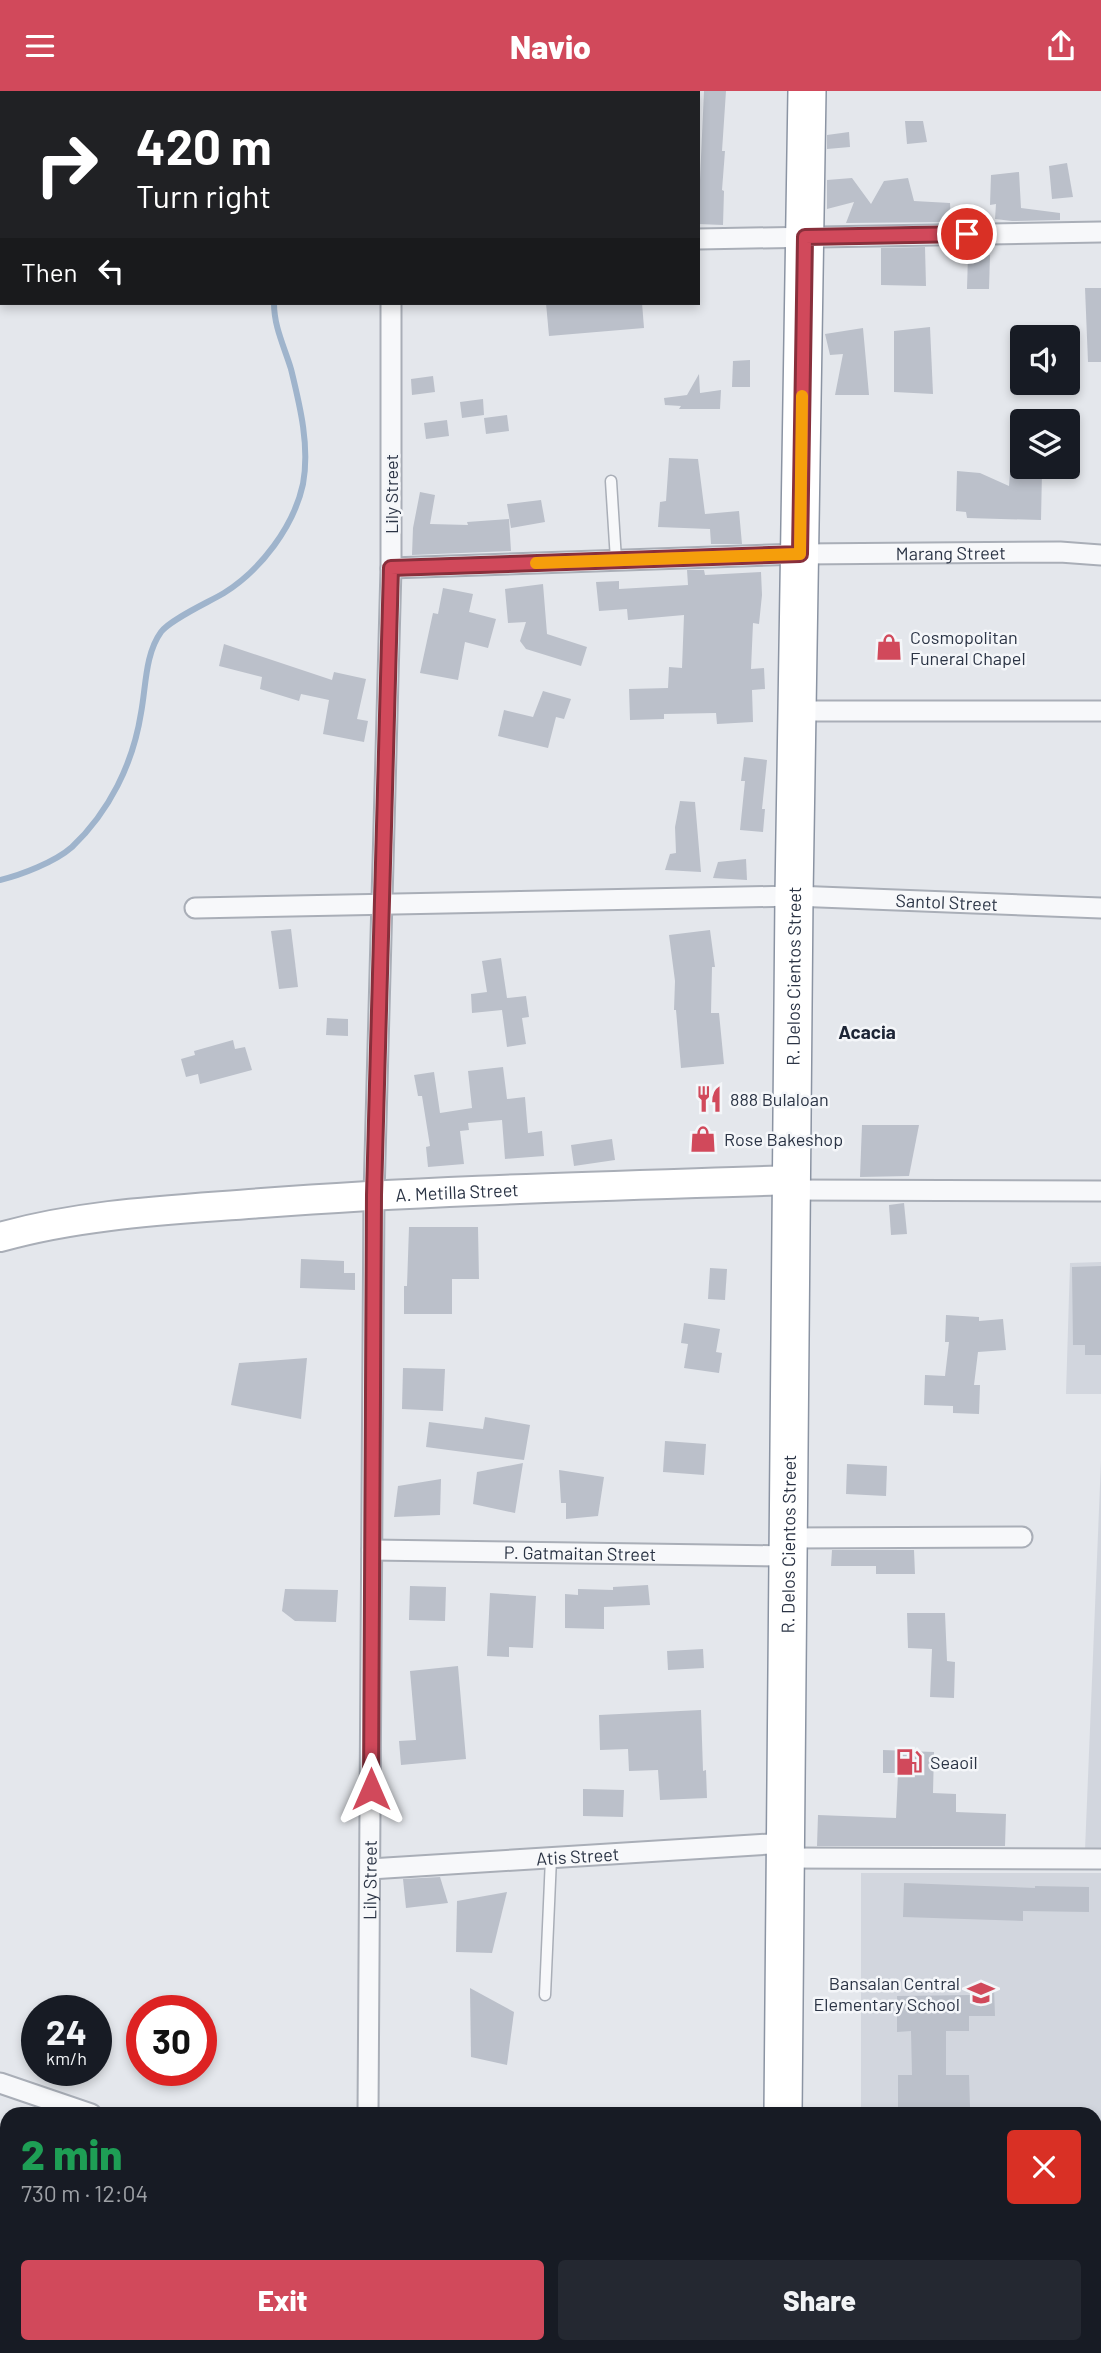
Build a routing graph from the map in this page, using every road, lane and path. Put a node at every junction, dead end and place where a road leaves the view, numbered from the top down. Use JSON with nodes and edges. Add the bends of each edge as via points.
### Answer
{"nodes":[{"id":1,"x":807,"y":91,"type":"edge"},
{"id":2,"x":1101,"y":232,"type":"edge"},
{"id":3,"x":805,"y":237,"type":"junction"},
{"id":4,"x":700,"y":239,"type":"edge"},
{"id":5,"x":391,"y":305,"type":"edge"},
{"id":6,"x":611,"y":481,"type":"dead end"},
{"id":7,"x":800,"y":554,"type":"junction"},
{"id":8,"x":1101,"y":555,"type":"edge"},
{"id":9,"x":615,"y":560,"type":"junction"},
{"id":10,"x":391,"y":568,"type":"junction"},
{"id":11,"x":797,"y":711,"type":"junction"},
{"id":12,"x":1101,"y":711,"type":"edge"},
{"id":13,"x":794,"y":896,"type":"junction"},
{"id":14,"x":382,"y":904,"type":"junction"},
{"id":15,"x":195,"y":908,"type":"dead end"},
{"id":16,"x":1101,"y":908,"type":"edge"},
{"id":17,"x":791,"y":1185,"type":"junction"},
{"id":18,"x":1101,"y":1191,"type":"edge"},
{"id":19,"x":374,"y":1195,"type":"junction"},
{"id":20,"x":0,"y":1237,"type":"edge"},
{"id":21,"x":1022,"y":1538,"type":"dead end"},
{"id":22,"x":788,"y":1547,"type":"junction"},
{"id":23,"x":372,"y":1550,"type":"junction"},
{"id":24,"x":785,"y":1851,"type":"junction"},
{"id":25,"x":551,"y":1858,"type":"junction"},
{"id":26,"x":1101,"y":1859,"type":"edge"},
{"id":27,"x":370,"y":1869,"type":"junction"},
{"id":28,"x":545,"y":1995,"type":"dead end"},
{"id":29,"x":0,"y":2083,"type":"edge"},
{"id":30,"x":70,"y":2107,"type":"edge"},
{"id":31,"x":368,"y":2107,"type":"edge"},
{"id":32,"x":783,"y":2107,"type":"edge"}],
"edges":[{"from":1,"to":3,"type":"highway","name":"R. Delos Cientos Street"},
{"from":2,"to":3,"type":"street"},
{"from":3,"to":4,"type":"street"},
{"from":3,"to":7,"type":"highway","name":"R. Delos Cientos Street"},
{"from":5,"to":10,"type":"street","name":"Lily Street"},
{"from":6,"to":9,"type":"lane"},
{"from":7,"to":8,"type":"street","name":"Marang Street"},
{"from":7,"to":9,"type":"street","name":"Marang Street"},
{"from":7,"to":11,"type":"highway","name":"R. Delos Cientos Street"},
{"from":9,"to":10,"type":"street","name":"Marang Street"},
{"from":10,"to":14,"type":"street","name":"Lily Street"},
{"from":11,"to":12,"type":"street"},
{"from":11,"to":13,"type":"highway","name":"R. Delos Cientos Street"},
{"from":13,"to":14,"type":"street","name":"Santol Street"},
{"from":13,"to":16,"type":"street","name":"Santol Street"},
{"from":13,"to":17,"type":"highway","name":"R. Delos Cientos Street"},
{"from":14,"to":15,"type":"street","name":"Santol Street"},
{"from":14,"to":19,"type":"street","name":"Lily Street"},
{"from":17,"to":18,"type":"street"},
{"from":17,"to":19,"type":"main road","name":"A. Metilla Street"},
{"from":17,"to":22,"type":"highway","name":"R. Delos Cientos Street"},
{"from":19,"to":20,"type":"main road","name":"A. Metilla Street","via":[[118,1214]]},
{"from":19,"to":23,"type":"street","name":"Lily Street"},
{"from":21,"to":22,"type":"street","name":"P. Gatmaitan Street"},
{"from":22,"to":23,"type":"street","name":"P. Gatmaitan Street"},
{"from":22,"to":24,"type":"highway","name":"R. Delos Cientos Street"},
{"from":23,"to":27,"type":"street","name":"Lily Street"},
{"from":24,"to":25,"type":"street","name":"Atis Street"},
{"from":24,"to":26,"type":"street","name":"Atis Street"},
{"from":24,"to":32,"type":"highway","name":"R. Delos Cientos Street"},
{"from":25,"to":27,"type":"street","name":"Atis Street"},
{"from":25,"to":28,"type":"lane"},
{"from":27,"to":31,"type":"street","name":"Lily Street"},
{"from":29,"to":30,"type":"street"}]}
